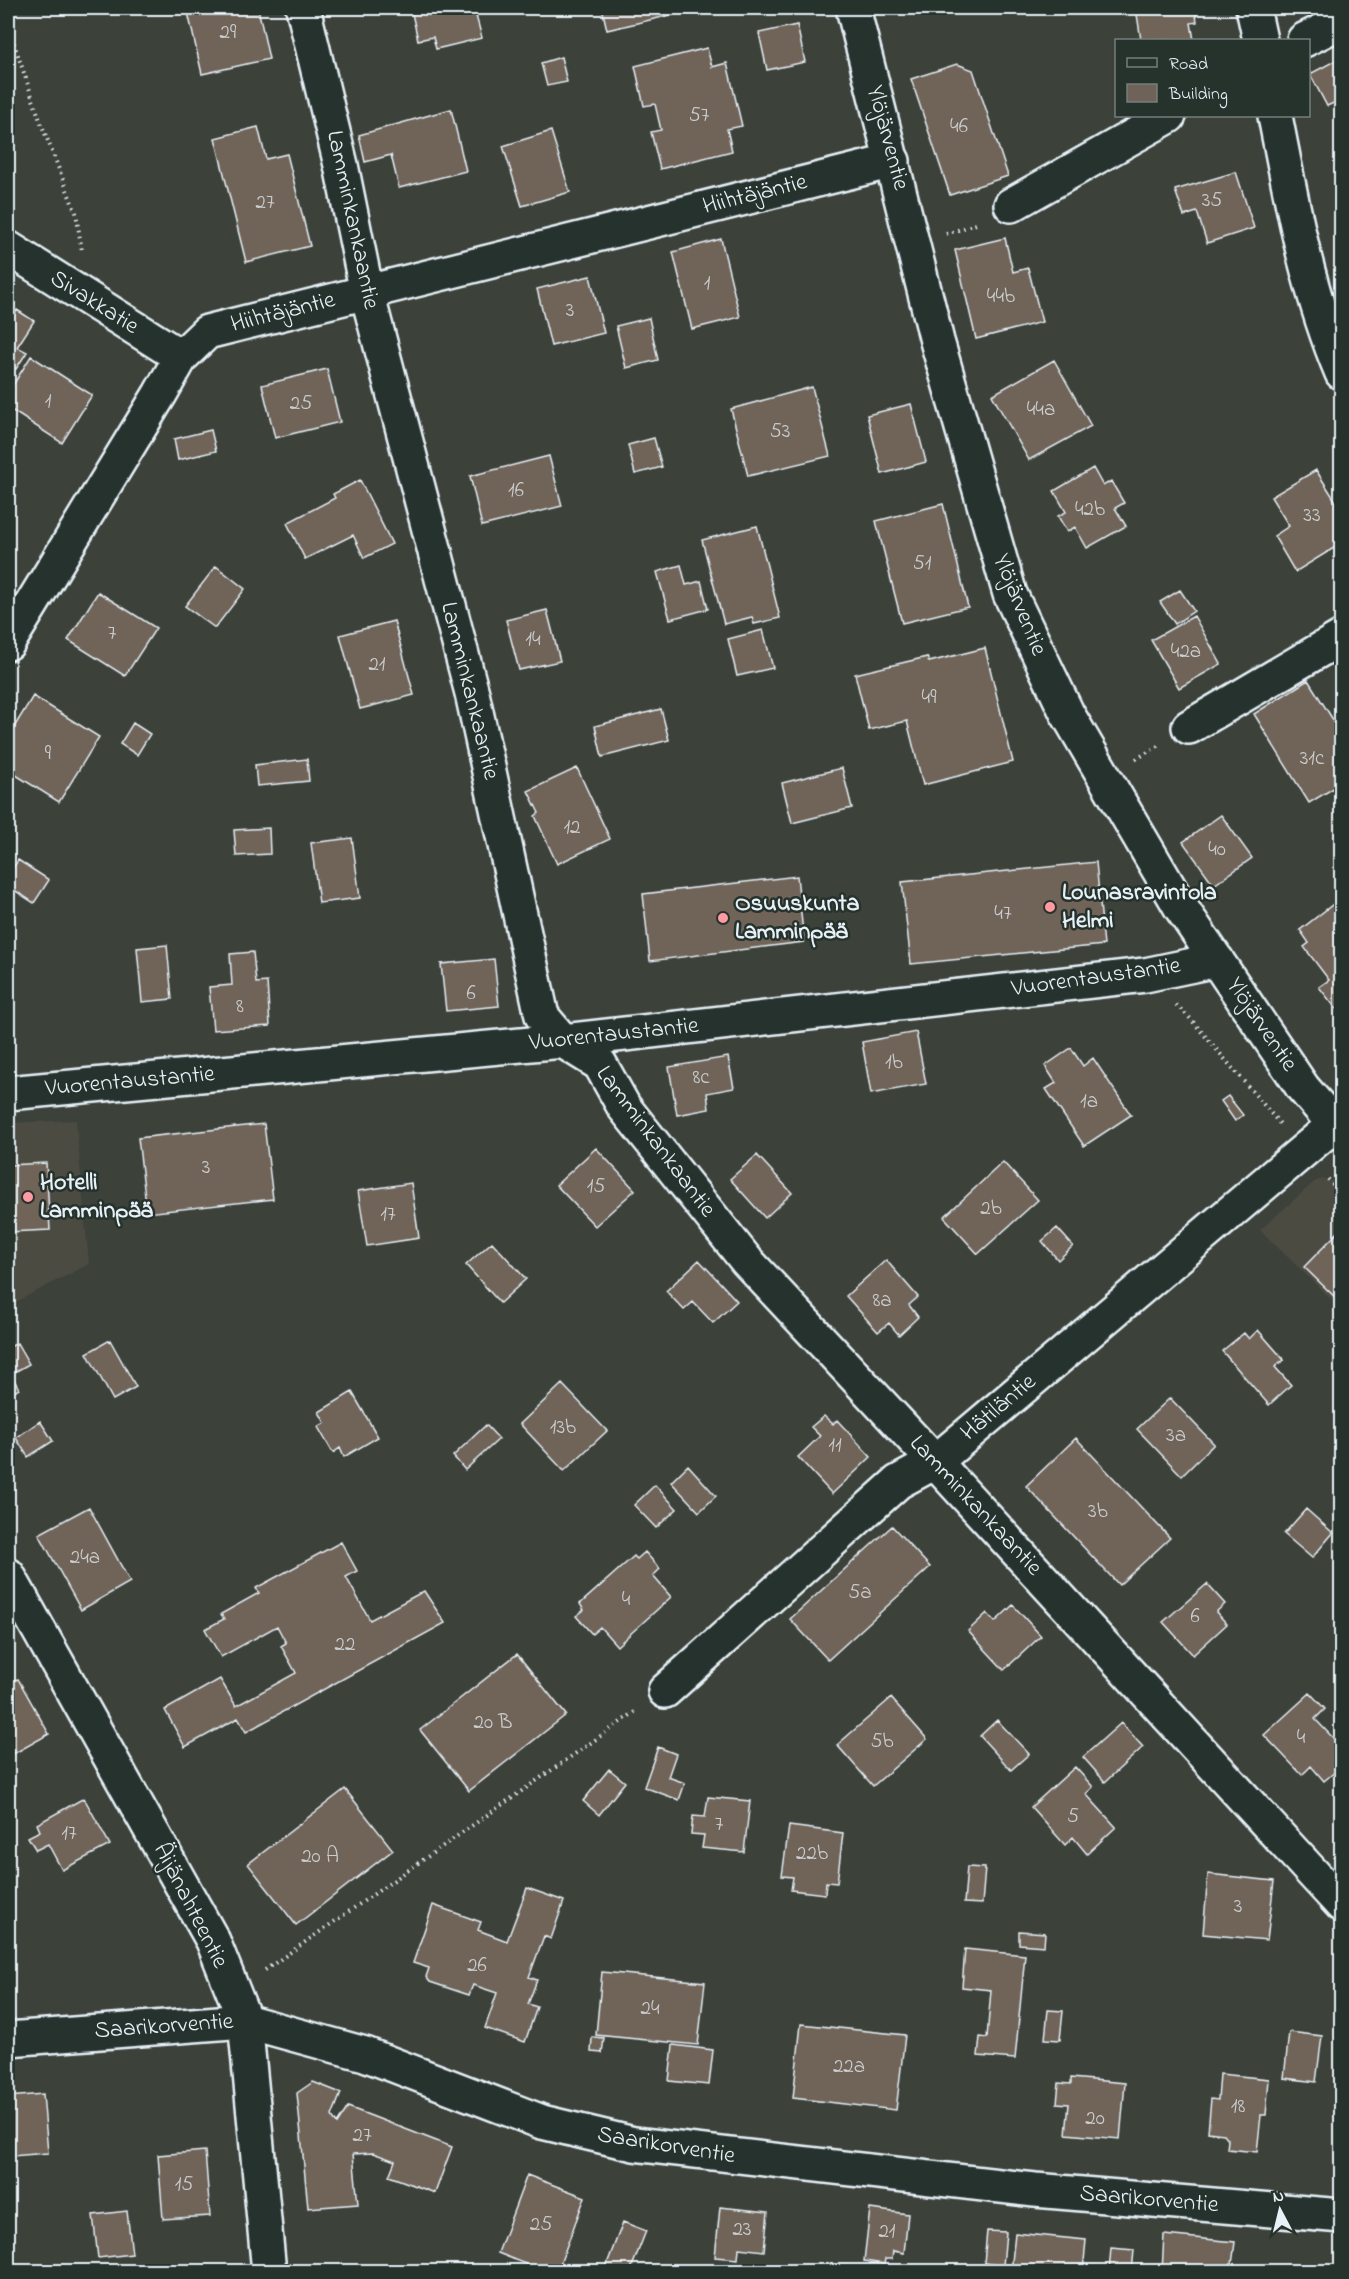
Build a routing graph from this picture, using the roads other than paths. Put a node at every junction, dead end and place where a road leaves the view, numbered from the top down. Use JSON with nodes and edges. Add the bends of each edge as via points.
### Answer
{"nodes":[{"id":1,"x":303,"y":8,"type":"edge"},
{"id":2,"x":854,"y":8,"type":"edge"},
{"id":3,"x":1254,"y":8,"type":"edge"},
{"id":4,"x":1341,"y":21,"type":"edge"},
{"id":5,"x":1260,"y":39,"type":"edge"},
{"id":6,"x":1306,"y":39,"type":"edge"},
{"id":7,"x":1167,"y":117,"type":"edge"},
{"id":8,"x":1275,"y":117,"type":"edge"},
{"id":9,"x":893,"y":161,"type":"junction"},
{"id":10,"x":1011,"y":206,"type":"dead end"},
{"id":11,"x":8,"y":248,"type":"edge"},
{"id":12,"x":367,"y":292,"type":"junction"},
{"id":13,"x":181,"y":357,"type":"junction"},
{"id":14,"x":1341,"y":373,"type":"edge"},
{"id":15,"x":1341,"y":637,"type":"edge"},
{"id":16,"x":8,"y":643,"type":"edge"},
{"id":17,"x":1190,"y":727,"type":"dead end"},
{"id":18,"x":1217,"y":960,"type":"junction"},
{"id":19,"x":563,"y":1041,"type":"junction"},
{"id":20,"x":8,"y":1093,"type":"edge"},
{"id":21,"x":1338,"y":1129,"type":"edge"},
{"id":22,"x":935,"y":1462,"type":"junction"},
{"id":23,"x":8,"y":1575,"type":"edge"},
{"id":24,"x":665,"y":1691,"type":"road end"},
{"id":25,"x":1341,"y":1905,"type":"edge"},
{"id":26,"x":239,"y":2007,"type":"junction"},
{"id":27,"x":8,"y":2038,"type":"edge"},
{"id":28,"x":1341,"y":2216,"type":"edge"},
{"id":29,"x":269,"y":2271,"type":"edge"}],
"edges":[{"from":1,"to":12,"type":"street","name":"Lamminkankaantie"},
{"from":2,"to":9,"type":"street","name":"Ylöjärventie"},
{"from":3,"to":5,"type":"street"},
{"from":4,"to":6,"type":"street"},
{"from":7,"to":10,"type":"street"},
{"from":8,"to":14,"type":"street","via":[[1304,256]]},
{"from":9,"to":12,"type":"street","name":"Hiihtäjäntie"},
{"from":9,"to":18,"type":"street","name":"Ylöjärventie","via":[[942,362],[1010,594],[1067,713],[1180,906]]},
{"from":11,"to":13,"type":"street","name":"Sivakkatie"},
{"from":12,"to":13,"type":"street","name":"Hiihtäjäntie","via":[[207,332]]},
{"from":12,"to":19,"type":"street","name":"Lamminkankaantie","via":[[471,693],[542,1016]]},
{"from":13,"to":16,"type":"street","name":"Hiihtäjäntie"},
{"from":15,"to":17,"type":"street"},
{"from":18,"to":19,"type":"street","name":"Vuorentaustantie","via":[[1145,975]]},
{"from":18,"to":21,"type":"street","name":"Ylöjärventie","via":[[1303,1088]]},
{"from":19,"to":20,"type":"street","name":"Vuorentaustantie"},
{"from":19,"to":22,"type":"street","name":"Lamminkankaantie","via":[[600,1064],[624,1107],[746,1260]]},
{"from":21,"to":22,"type":"street","name":"Hätiläntie"},
{"from":22,"to":24,"type":"street","name":"Hätiläntie","via":[[898,1482]]},
{"from":22,"to":25,"type":"street","name":"Lamminkankaantie"},
{"from":23,"to":26,"type":"street","name":"Äijänahteentie","via":[[213,1941]]},
{"from":26,"to":27,"type":"street","name":"Saarikorventie"},
{"from":26,"to":28,"type":"street","name":"Saarikorventie","via":[[542,2122],[634,2144],[1035,2190]]},
{"from":26,"to":29,"type":"street","name":"Äijänahteentie"}]}
